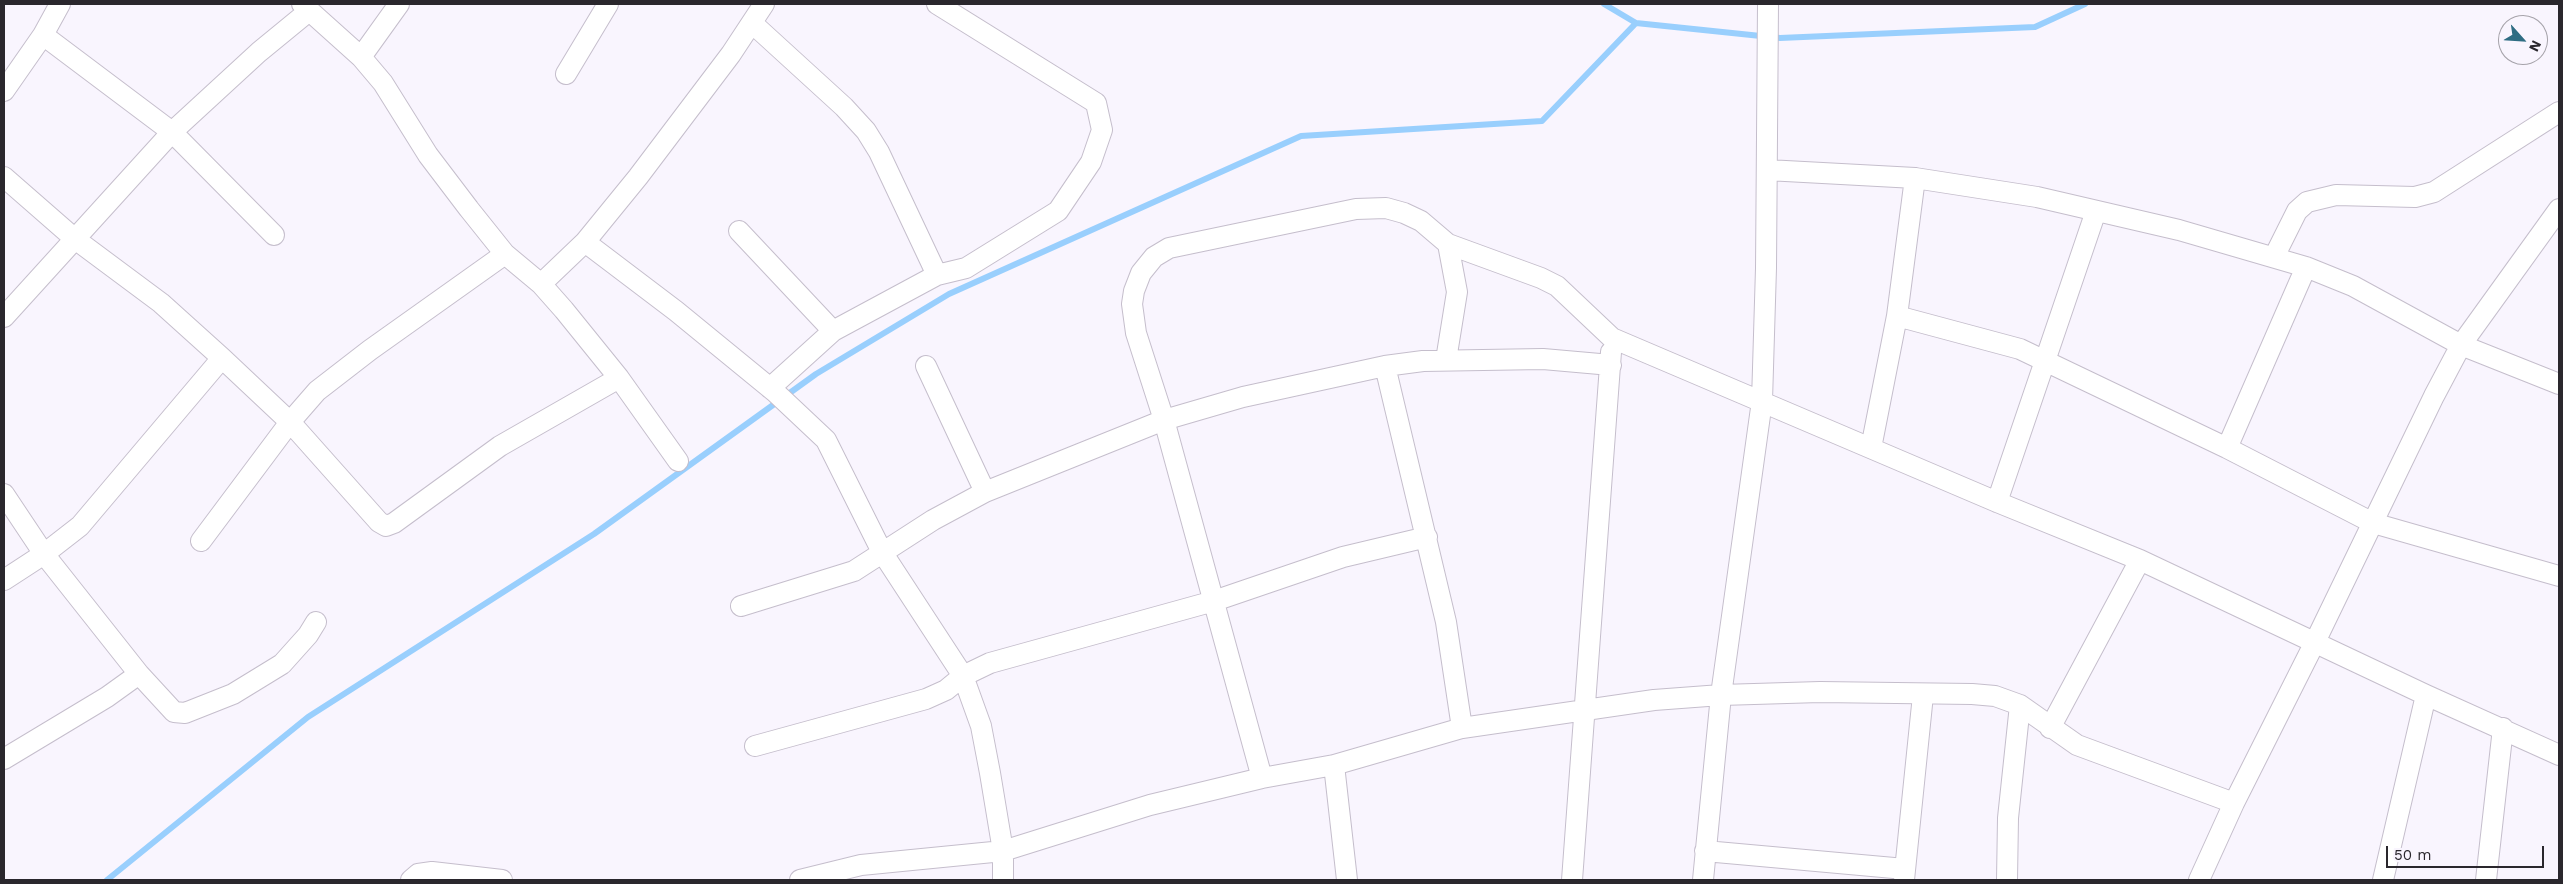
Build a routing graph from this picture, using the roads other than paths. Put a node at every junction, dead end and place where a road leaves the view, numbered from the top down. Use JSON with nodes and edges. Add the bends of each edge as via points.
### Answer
{"nodes":[{"id":1,"x":60,"y":4,"type":"edge"},
{"id":2,"x":399,"y":4,"type":"edge"},
{"id":3,"x":608,"y":4,"type":"edge"},
{"id":4,"x":764,"y":4,"type":"edge"},
{"id":5,"x":937,"y":4,"type":"edge"},
{"id":6,"x":1768,"y":4,"type":"edge"},
{"id":7,"x":306,"y":7,"type":"edge"},
{"id":8,"x":752,"y":23,"type":"junction"},
{"id":9,"x":43,"y":35,"type":"junction"},
{"id":10,"x":361,"y":57,"type":"junction"},
{"id":11,"x":566,"y":74,"type":"dead end"},
{"id":12,"x":4,"y":91,"type":"edge"},
{"id":13,"x":2559,"y":112,"type":"edge"},
{"id":14,"x":172,"y":132,"type":"junction"},
{"id":15,"x":1767,"y":170,"type":"junction"},
{"id":16,"x":4,"y":177,"type":"edge"},
{"id":17,"x":1915,"y":178,"type":"junction"},
{"id":18,"x":2559,"y":209,"type":"edge"},
{"id":19,"x":2096,"y":211,"type":"junction"},
{"id":20,"x":739,"y":231,"type":"dead end"},
{"id":21,"x":2552,"y":233,"type":"edge"},
{"id":22,"x":274,"y":235,"type":"dead end"},
{"id":23,"x":75,"y":239,"type":"junction"},
{"id":24,"x":585,"y":242,"type":"junction"},
{"id":25,"x":1448,"y":244,"type":"junction"},
{"id":26,"x":505,"y":254,"type":"junction"},
{"id":27,"x":2274,"y":257,"type":"junction"},
{"id":28,"x":2306,"y":267,"type":"junction"},
{"id":29,"x":937,"y":276,"type":"junction"},
{"id":30,"x":541,"y":284,"type":"junction"},
{"id":31,"x":1897,"y":316,"type":"junction"},
{"id":32,"x":4,"y":317,"type":"edge"},
{"id":33,"x":833,"y":331,"type":"junction"},
{"id":34,"x":1612,"y":338,"type":"junction"},
{"id":35,"x":2461,"y":344,"type":"junction"},
{"id":36,"x":222,"y":358,"type":"junction"},
{"id":37,"x":1446,"y":360,"type":"junction"},
{"id":38,"x":2046,"y":361,"type":"junction"},
{"id":39,"x":1611,"y":365,"type":"junction"},
{"id":40,"x":926,"y":366,"type":"dead end"},
{"id":41,"x":1385,"y":366,"type":"junction"},
{"id":42,"x":619,"y":378,"type":"junction"},
{"id":43,"x":2559,"y":384,"type":"edge"},
{"id":44,"x":773,"y":390,"type":"junction"},
{"id":45,"x":1762,"y":401,"type":"junction"},
{"id":46,"x":1164,"y":420,"type":"junction"},
{"id":47,"x":290,"y":422,"type":"junction"},
{"id":48,"x":1870,"y":448,"type":"junction"},
{"id":49,"x":2227,"y":448,"type":"junction"},
{"id":50,"x":678,"y":461,"type":"dead end"},
{"id":51,"x":984,"y":492,"type":"junction"},
{"id":52,"x":4,"y":494,"type":"edge"},
{"id":53,"x":1997,"y":502,"type":"junction"},
{"id":54,"x":2373,"y":523,"type":"junction"},
{"id":55,"x":1427,"y":537,"type":"junction"},
{"id":56,"x":201,"y":541,"type":"dead end"},
{"id":57,"x":882,"y":552,"type":"junction"},
{"id":58,"x":44,"y":554,"type":"junction"},
{"id":59,"x":2140,"y":560,"type":"junction"},
{"id":60,"x":2559,"y":576,"type":"edge"},
{"id":61,"x":4,"y":580,"type":"edge"},
{"id":62,"x":1214,"y":602,"type":"junction"},
{"id":63,"x":741,"y":606,"type":"dead end"},
{"id":64,"x":316,"y":622,"type":"dead end"},
{"id":65,"x":2315,"y":642,"type":"junction"},
{"id":66,"x":139,"y":674,"type":"junction"},
{"id":67,"x":963,"y":676,"type":"junction"},
{"id":68,"x":1722,"y":695,"type":"junction"},
{"id":69,"x":1923,"y":695,"type":"junction"},
{"id":70,"x":2426,"y":695,"type":"junction"},
{"id":71,"x":2020,"y":705,"type":"junction"},
{"id":72,"x":1586,"y":711,"type":"junction"},
{"id":73,"x":1462,"y":728,"type":"junction"},
{"id":74,"x":2050,"y":728,"type":"junction"},
{"id":75,"x":2503,"y":728,"type":"junction"},
{"id":76,"x":755,"y":746,"type":"dead end"},
{"id":77,"x":2559,"y":755,"type":"edge"},
{"id":78,"x":4,"y":759,"type":"edge"},
{"id":79,"x":1334,"y":765,"type":"junction"},
{"id":80,"x":1262,"y":778,"type":"junction"},
{"id":81,"x":2234,"y":803,"type":"junction"},
{"id":82,"x":1002,"y":851,"type":"junction"},
{"id":83,"x":1705,"y":851,"type":"junction"},
{"id":84,"x":862,"y":872,"type":"edge"},
{"id":85,"x":1904,"y":875,"type":"edge"},
{"id":86,"x":411,"y":880,"type":"edge"},
{"id":87,"x":502,"y":880,"type":"edge"},
{"id":88,"x":800,"y":880,"type":"edge"},
{"id":89,"x":1004,"y":880,"type":"edge"},
{"id":90,"x":1347,"y":880,"type":"edge"},
{"id":91,"x":1572,"y":880,"type":"edge"},
{"id":92,"x":1703,"y":880,"type":"edge"},
{"id":93,"x":2007,"y":880,"type":"edge"},
{"id":94,"x":2199,"y":880,"type":"edge"},
{"id":95,"x":2383,"y":880,"type":"edge"},
{"id":96,"x":2486,"y":880,"type":"edge"}],
"edges":[{"from":1,"to":9,"type":"street"},
{"from":2,"to":10,"type":"street"},
{"from":3,"to":11,"type":"street"},
{"from":4,"to":8,"type":"street"},
{"from":5,"to":29,"type":"street","via":[[1096,103],[1102,130],[1091,162],[1058,211],[966,268]]},
{"from":6,"to":15,"type":"street"},
{"from":7,"to":10,"type":"street"},
{"from":7,"to":14,"type":"street"},
{"from":8,"to":24,"type":"street","via":[[638,177]]},
{"from":8,"to":29,"type":"street","via":[[844,107],[866,132],[879,152]]},
{"from":9,"to":12,"type":"street"},
{"from":9,"to":14,"type":"street"},
{"from":10,"to":26,"type":"street","via":[[383,83],[428,155]]},
{"from":13,"to":27,"type":"street","via":[[2434,192],[2414,197],[2336,195],[2307,202],[2296,212]]},
{"from":14,"to":22,"type":"street"},
{"from":14,"to":23,"type":"street"},
{"from":15,"to":17,"type":"street"},
{"from":15,"to":45,"type":"street"},
{"from":16,"to":23,"type":"street"},
{"from":17,"to":19,"type":"street"},
{"from":17,"to":31,"type":"street"},
{"from":18,"to":21,"type":"street"},
{"from":19,"to":27,"type":"street"},
{"from":19,"to":38,"type":"street"},
{"from":20,"to":33,"type":"street"},
{"from":21,"to":35,"type":"street"},
{"from":23,"to":32,"type":"street"},
{"from":23,"to":36,"type":"street","via":[[161,303]]},
{"from":24,"to":30,"type":"street"},
{"from":24,"to":44,"type":"street"},
{"from":25,"to":34,"type":"street","via":[[1557,286]]},
{"from":25,"to":37,"type":"street","via":[[1457,292]]},
{"from":25,"to":46,"type":"street","via":[[1420,221],[1404,214],[1386,208],[1356,209],[1169,248],[1154,257],[1141,273],[1132,304],[1136,332]]},
{"from":26,"to":30,"type":"street"},
{"from":26,"to":47,"type":"street","via":[[317,391]]},
{"from":27,"to":28,"type":"street"},
{"from":28,"to":35,"type":"street","via":[[2353,286]]},
{"from":28,"to":49,"type":"street"},
{"from":29,"to":33,"type":"street"},
{"from":30,"to":42,"type":"street"},
{"from":31,"to":38,"type":"street","via":[[2020,349]]},
{"from":31,"to":48,"type":"street"},
{"from":33,"to":44,"type":"street"},
{"from":34,"to":39,"type":"street"},
{"from":34,"to":45,"type":"street"},
{"from":35,"to":43,"type":"street"},
{"from":35,"to":54,"type":"street"},
{"from":36,"to":47,"type":"street"},
{"from":36,"to":58,"type":"street","via":[[80,526]]},
{"from":37,"to":39,"type":"street","via":[[1543,359]]},
{"from":37,"to":41,"type":"street"},
{"from":38,"to":49,"type":"street"},
{"from":38,"to":53,"type":"street"},
{"from":39,"to":72,"type":"street"},
{"from":40,"to":51,"type":"street"},
{"from":41,"to":46,"type":"street","via":[[1243,397]]},
{"from":41,"to":55,"type":"street"},
{"from":42,"to":47,"type":"street","via":[[500,446],[394,524],[386,526]]},
{"from":42,"to":50,"type":"street"},
{"from":44,"to":57,"type":"street","via":[[826,440]]},
{"from":45,"to":48,"type":"street"},
{"from":45,"to":68,"type":"street"},
{"from":46,"to":51,"type":"street"},
{"from":46,"to":62,"type":"street"},
{"from":47,"to":56,"type":"street"},
{"from":48,"to":53,"type":"street"},
{"from":49,"to":54,"type":"street"},
{"from":51,"to":57,"type":"street"},
{"from":52,"to":58,"type":"street"},
{"from":53,"to":59,"type":"street"},
{"from":54,"to":60,"type":"street"},
{"from":54,"to":65,"type":"street"},
{"from":55,"to":62,"type":"street","via":[[1343,557]]},
{"from":55,"to":73,"type":"street","via":[[1446,622]]},
{"from":57,"to":63,"type":"street","via":[[854,571]]},
{"from":57,"to":67,"type":"street"},
{"from":58,"to":61,"type":"street"},
{"from":58,"to":66,"type":"street"},
{"from":59,"to":65,"type":"street"},
{"from":59,"to":74,"type":"street"},
{"from":62,"to":67,"type":"street","via":[[990,663]]},
{"from":62,"to":80,"type":"street"},
{"from":64,"to":66,"type":"street","via":[[282,664],[233,694],[185,713],[174,712]]},
{"from":65,"to":70,"type":"street"},
{"from":65,"to":81,"type":"street"},
{"from":66,"to":78,"type":"street","via":[[107,698]]},
{"from":67,"to":76,"type":"street","via":[[926,700]]},
{"from":67,"to":82,"type":"street","via":[[980,726]]},
{"from":68,"to":69,"type":"street","via":[[1820,692]]},
{"from":68,"to":72,"type":"street","via":[[1654,700]]},
{"from":68,"to":83,"type":"street"},
{"from":69,"to":71,"type":"street","via":[[1995,696]]},
{"from":69,"to":85,"type":"street"},
{"from":70,"to":75,"type":"street"},
{"from":70,"to":95,"type":"street"},
{"from":71,"to":74,"type":"street"},
{"from":71,"to":93,"type":"street","via":[[2008,818]]},
{"from":72,"to":73,"type":"street"},
{"from":72,"to":91,"type":"street"},
{"from":73,"to":79,"type":"street"},
{"from":74,"to":81,"type":"street","via":[[2101,755]]},
{"from":75,"to":77,"type":"street"},
{"from":75,"to":96,"type":"street"},
{"from":79,"to":80,"type":"street"},
{"from":79,"to":90,"type":"street"},
{"from":80,"to":82,"type":"street","via":[[1150,805]]},
{"from":81,"to":94,"type":"street"},
{"from":82,"to":84,"type":"street"},
{"from":82,"to":89,"type":"street"},
{"from":83,"to":85,"type":"street"},
{"from":83,"to":92,"type":"street"},
{"from":84,"to":88,"type":"street"},
{"from":86,"to":87,"type":"street","via":[[418,874],[432,872]]}]}
